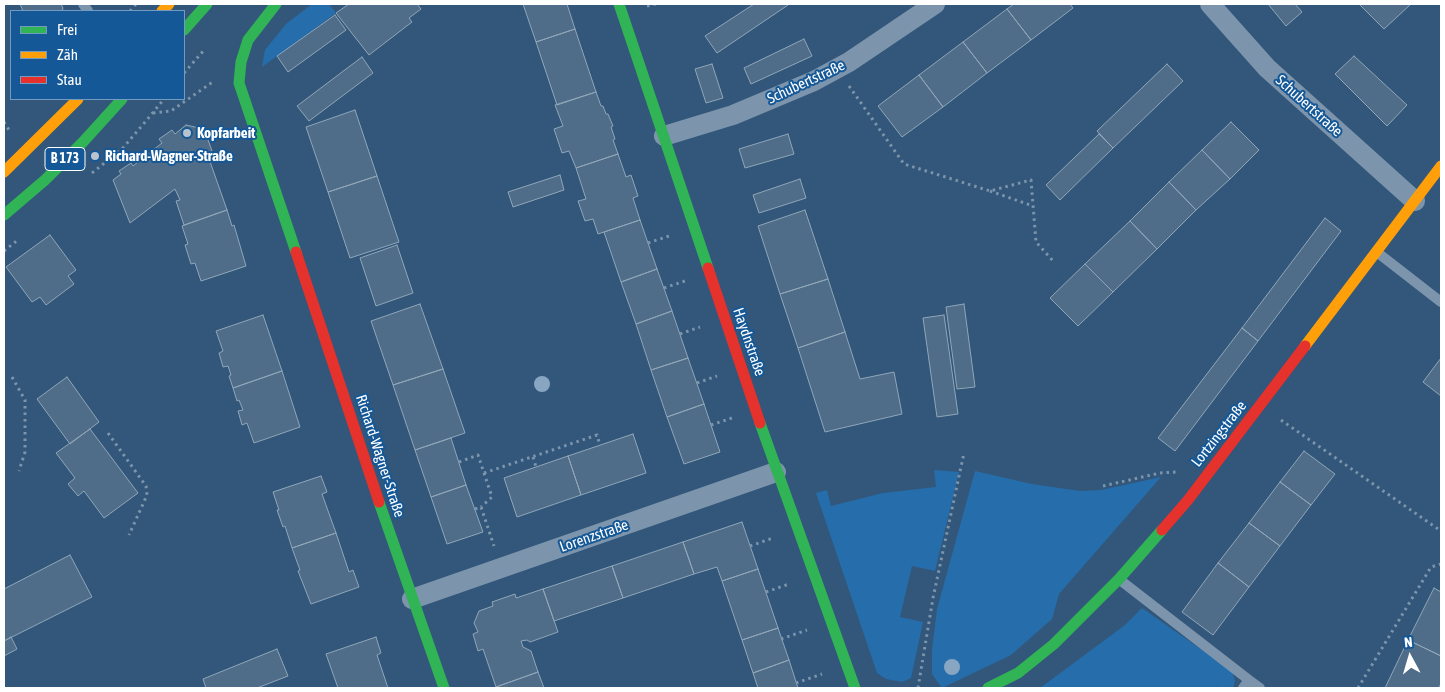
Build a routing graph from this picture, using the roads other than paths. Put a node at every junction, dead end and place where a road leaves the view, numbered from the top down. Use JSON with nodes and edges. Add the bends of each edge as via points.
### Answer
{"nodes":[{"id":1,"x":207,"y":4,"type":"edge"},
{"id":2,"x":276,"y":4,"type":"edge"},
{"id":3,"x":619,"y":4,"type":"edge"},
{"id":4,"x":935,"y":4,"type":"edge"},
{"id":5,"x":1210,"y":4,"type":"edge"},
{"id":6,"x":185,"y":29,"type":"edge"},
{"id":7,"x":77,"y":100,"type":"edge"},
{"id":8,"x":121,"y":100,"type":"edge"},
{"id":9,"x":664,"y":136,"type":"junction"},
{"id":10,"x":1441,"y":166,"type":"edge"},
{"id":11,"x":4,"y":172,"type":"edge"},
{"id":12,"x":1415,"y":201,"type":"junction"},
{"id":13,"x":4,"y":215,"type":"edge"},
{"id":14,"x":1375,"y":251,"type":"junction"},
{"id":15,"x":1441,"y":302,"type":"edge"},
{"id":16,"x":776,"y":472,"type":"junction"},
{"id":17,"x":1119,"y":579,"type":"junction"},
{"id":18,"x":412,"y":599,"type":"junction"},
{"id":19,"x":1246,"y":684,"type":"edge"},
{"id":20,"x":444,"y":688,"type":"edge"},
{"id":21,"x":855,"y":688,"type":"edge"},
{"id":22,"x":988,"y":688,"type":"edge"},
{"id":23,"x":1260,"y":688,"type":"edge"}],
"edges":[{"from":1,"to":6,"type":"street"},
{"from":2,"to":18,"type":"street","name":"Richard-Wagner-Straße","via":[[248,40],[239,84]]},
{"from":3,"to":9,"type":"street","name":"Haydnstraße"},
{"from":4,"to":9,"type":"street","name":"Schubertstraße","via":[[850,62],[814,81],[732,115]]},
{"from":5,"to":12,"type":"street","name":"Schubertstraße","via":[[1267,68]]},
{"from":7,"to":11,"type":"street","number":"B 173"},
{"from":8,"to":13,"type":"street","number":"B 173","via":[[83,142]]},
{"from":9,"to":16,"type":"street","name":"Haydnstraße"},
{"from":10,"to":12,"type":"street","name":"Lortzingstraße"},
{"from":12,"to":14,"type":"street","name":"Lortzingstraße"},
{"from":14,"to":15,"type":"lane"},
{"from":14,"to":17,"type":"street","name":"Lortzingstraße","via":[[1188,500]]},
{"from":16,"to":18,"type":"street","name":"Lorenzstraße"},
{"from":16,"to":21,"type":"street","name":"Haydnstraße"},
{"from":17,"to":19,"type":"lane"},
{"from":17,"to":22,"type":"street","name":"Lortzingstraße","via":[[1054,644],[1018,672]]},
{"from":18,"to":20,"type":"street","name":"Richard-Wagner-Straße"},
{"from":19,"to":23,"type":"lane"}]}
